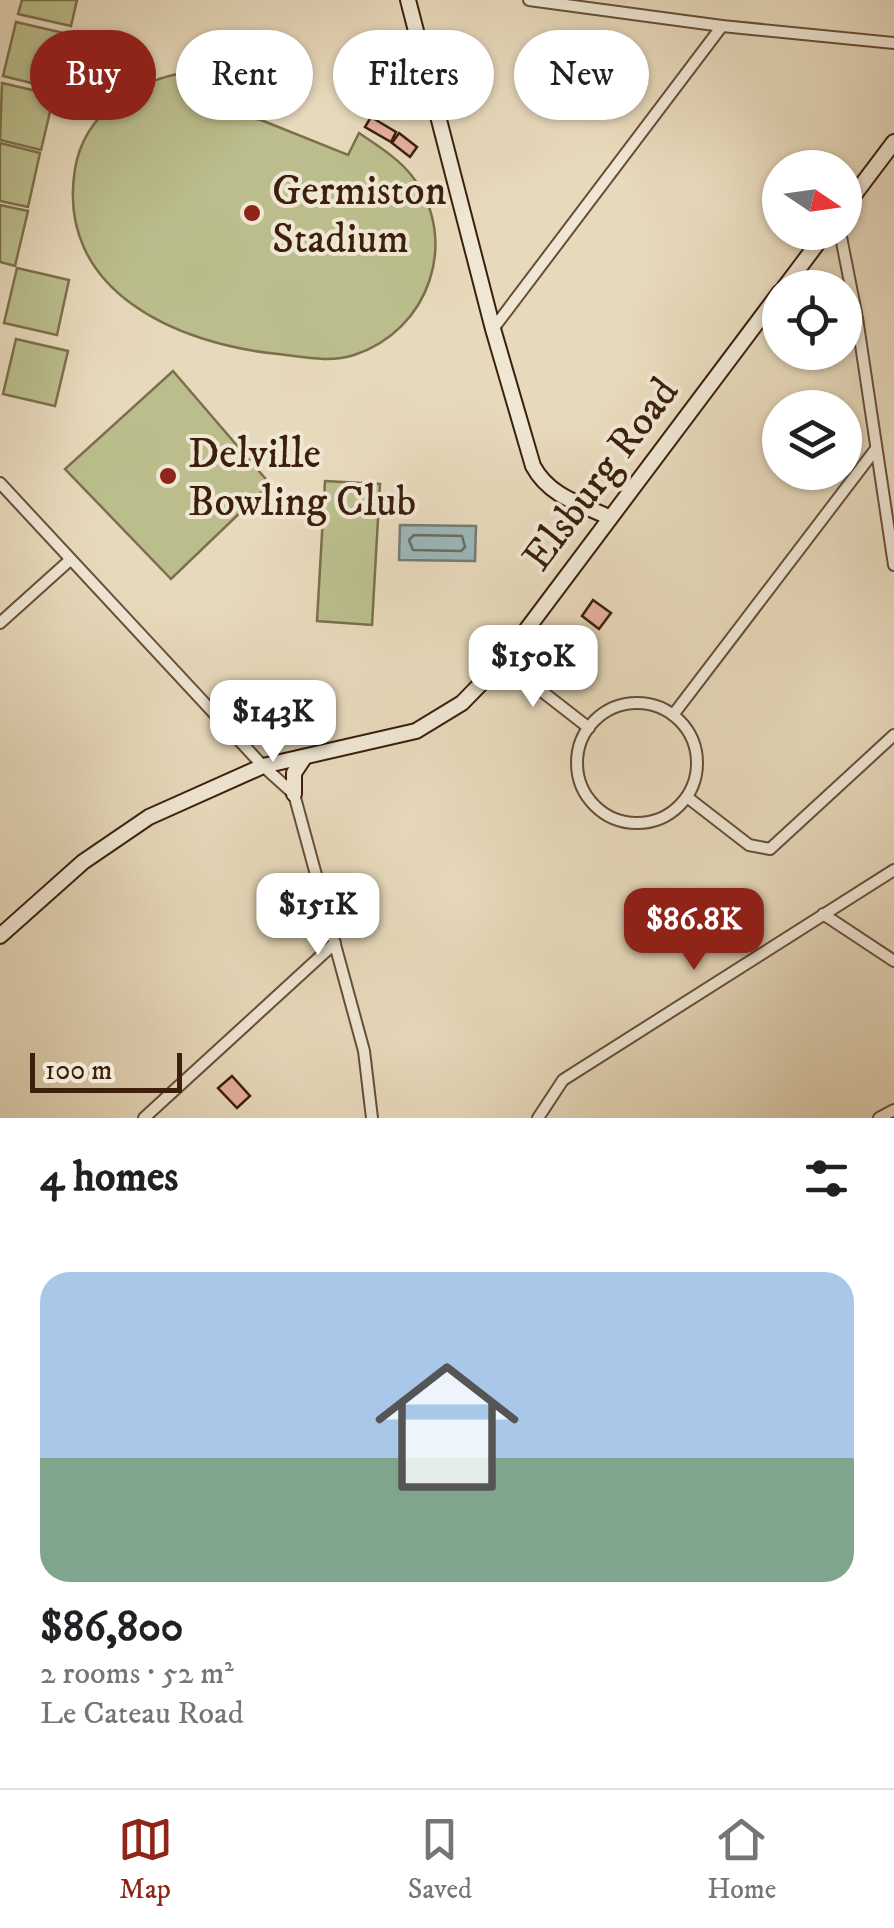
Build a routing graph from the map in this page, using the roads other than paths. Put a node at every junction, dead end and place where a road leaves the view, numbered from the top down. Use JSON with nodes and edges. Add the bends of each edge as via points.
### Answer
{"nodes":[{"id":1,"x":408,"y":0,"type":"edge"},
{"id":2,"x":530,"y":0,"type":"edge"},
{"id":3,"x":722,"y":26,"type":"junction"},
{"id":4,"x":894,"y":43,"type":"edge"},
{"id":5,"x":894,"y":142,"type":"edge"},
{"id":6,"x":862,"y":184,"type":"edge"},
{"id":7,"x":812,"y":250,"type":"edge"},
{"id":8,"x":797,"y":270,"type":"edge"},
{"id":9,"x":762,"y":317,"type":"edge"},
{"id":10,"x":493,"y":330,"type":"junction"},
{"id":11,"x":861,"y":370,"type":"edge"},
{"id":12,"x":875,"y":450,"type":"junction"},
{"id":13,"x":0,"y":483,"type":"edge"},
{"id":14,"x":609,"y":517,"type":"junction"},
{"id":15,"x":70,"y":560,"type":"junction"},
{"id":16,"x":894,"y":565,"type":"edge"},
{"id":17,"x":0,"y":623,"type":"edge"},
{"id":18,"x":503,"y":662,"type":"junction"},
{"id":19,"x":673,"y":715,"type":"junction"},
{"id":20,"x":588,"y":728,"type":"junction"},
{"id":21,"x":894,"y":735,"type":"edge"},
{"id":22,"x":304,"y":758,"type":"junction"},
{"id":23,"x":263,"y":766,"type":"junction"},
{"id":24,"x":294,"y":794,"type":"junction"},
{"id":25,"x":687,"y":797,"type":"junction"},
{"id":26,"x":894,"y":870,"type":"edge"},
{"id":27,"x":823,"y":914,"type":"junction"},
{"id":28,"x":0,"y":936,"type":"edge"},
{"id":29,"x":335,"y":942,"type":"junction"},
{"id":30,"x":894,"y":961,"type":"edge"},
{"id":31,"x":894,"y":1110,"type":"edge"},
{"id":32,"x":144,"y":1118,"type":"edge"},
{"id":33,"x":372,"y":1118,"type":"edge"},
{"id":34,"x":538,"y":1118,"type":"edge"},
{"id":35,"x":880,"y":1118,"type":"edge"}],
"edges":[{"from":1,"to":10,"type":"main road"},
{"from":2,"to":3,"type":"street"},
{"from":3,"to":4,"type":"street"},
{"from":3,"to":10,"type":"street"},
{"from":5,"to":6,"type":"main road"},
{"from":7,"to":8,"type":"main road","name":"Elsburg Road"},
{"from":9,"to":14,"type":"main road","name":"Elsburg Road"},
{"from":10,"to":14,"type":"main road","via":[[538,475],[560,495]]},
{"from":11,"to":12,"type":"street"},
{"from":12,"to":16,"type":"street"},
{"from":12,"to":19,"type":"street"},
{"from":13,"to":15,"type":"street"},
{"from":14,"to":18,"type":"main road","name":"Elsburg Road"},
{"from":15,"to":17,"type":"street"},
{"from":15,"to":23,"type":"street"},
{"from":18,"to":20,"type":"street"},
{"from":18,"to":22,"type":"main road","name":"Elsburg Road","via":[[432,723]]},
{"from":19,"to":20,"type":"street","via":[[631,703]]},
{"from":19,"to":25,"type":"street","via":[[696,753]]},
{"from":20,"to":25,"type":"street","via":[[577,772],[586,796],[605,815],[630,824],[656,821]]},
{"from":21,"to":25,"type":"street","via":[[770,849],[750,846]]},
{"from":22,"to":23,"type":"main road","name":"Elsburg Road"},
{"from":22,"to":24,"type":"main road","via":[[294,773]]},
{"from":23,"to":24,"type":"street"},
{"from":23,"to":28,"type":"main road","name":"Elsburg Road","via":[[124,834]]},
{"from":24,"to":29,"type":"street"},
{"from":26,"to":27,"type":"street"},
{"from":27,"to":30,"type":"street"},
{"from":27,"to":34,"type":"street","via":[[563,1080]]},
{"from":29,"to":32,"type":"street"},
{"from":29,"to":33,"type":"street","via":[[364,1051]]},
{"from":31,"to":35,"type":"street"}]}
